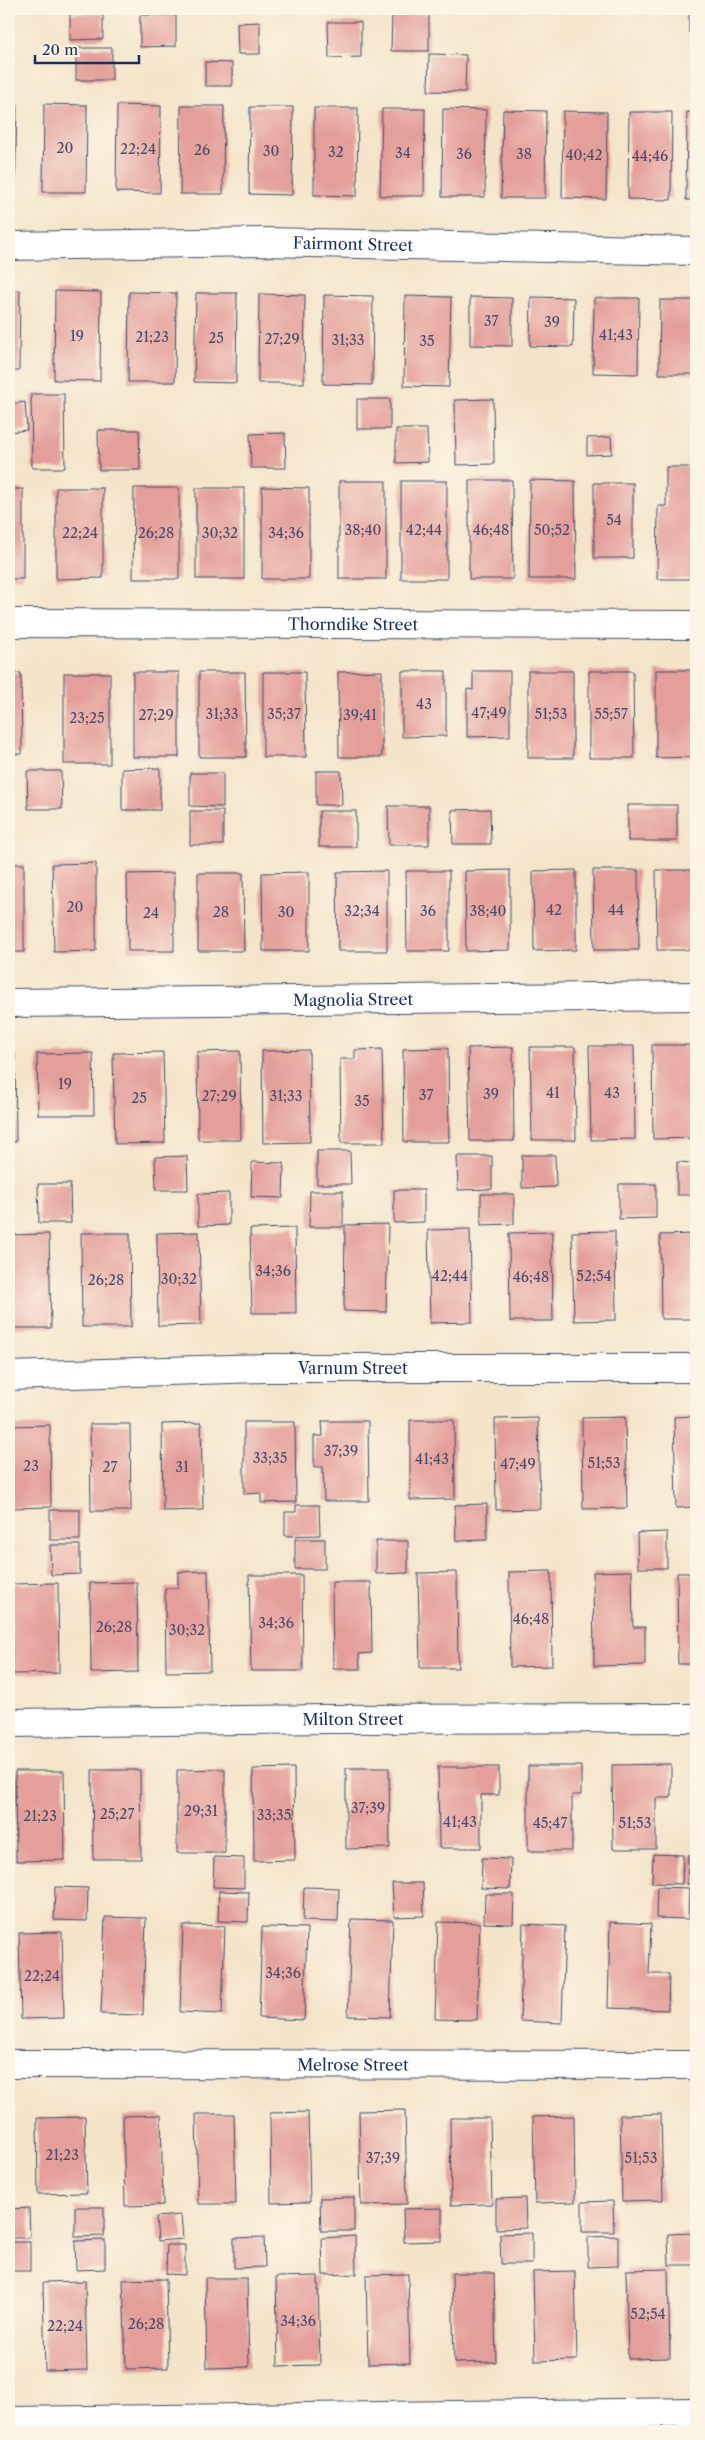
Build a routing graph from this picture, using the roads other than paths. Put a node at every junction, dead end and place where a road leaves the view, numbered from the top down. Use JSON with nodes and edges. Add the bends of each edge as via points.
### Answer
{"nodes":[{"id":1,"x":9,"y":246,"type":"edge"},
{"id":2,"x":696,"y":251,"type":"edge"},
{"id":3,"x":9,"y":623,"type":"edge"},
{"id":4,"x":696,"y":625,"type":"edge"},
{"id":5,"x":696,"y":996,"type":"edge"},
{"id":6,"x":9,"y":1003,"type":"edge"},
{"id":7,"x":696,"y":1368,"type":"edge"},
{"id":8,"x":9,"y":1376,"type":"edge"},
{"id":9,"x":696,"y":1718,"type":"edge"},
{"id":10,"x":9,"y":1723,"type":"edge"},
{"id":11,"x":9,"y":2064,"type":"edge"},
{"id":12,"x":696,"y":2065,"type":"edge"},
{"id":13,"x":696,"y":2412,"type":"edge"},
{"id":14,"x":9,"y":2421,"type":"edge"}],
"edges":[{"from":1,"to":2,"type":"street","name":"Fairmont Street","via":[[263,242]]},
{"from":3,"to":4,"type":"street","name":"Thorndike Street"},
{"from":5,"to":6,"type":"street","name":"Magnolia Street"},
{"from":7,"to":8,"type":"street","name":"Varnum Street","via":[[265,1368]]},
{"from":9,"to":10,"type":"street","name":"Milton Street"},
{"from":11,"to":12,"type":"street","name":"Melrose Street"},
{"from":13,"to":14,"type":"street"}]}
